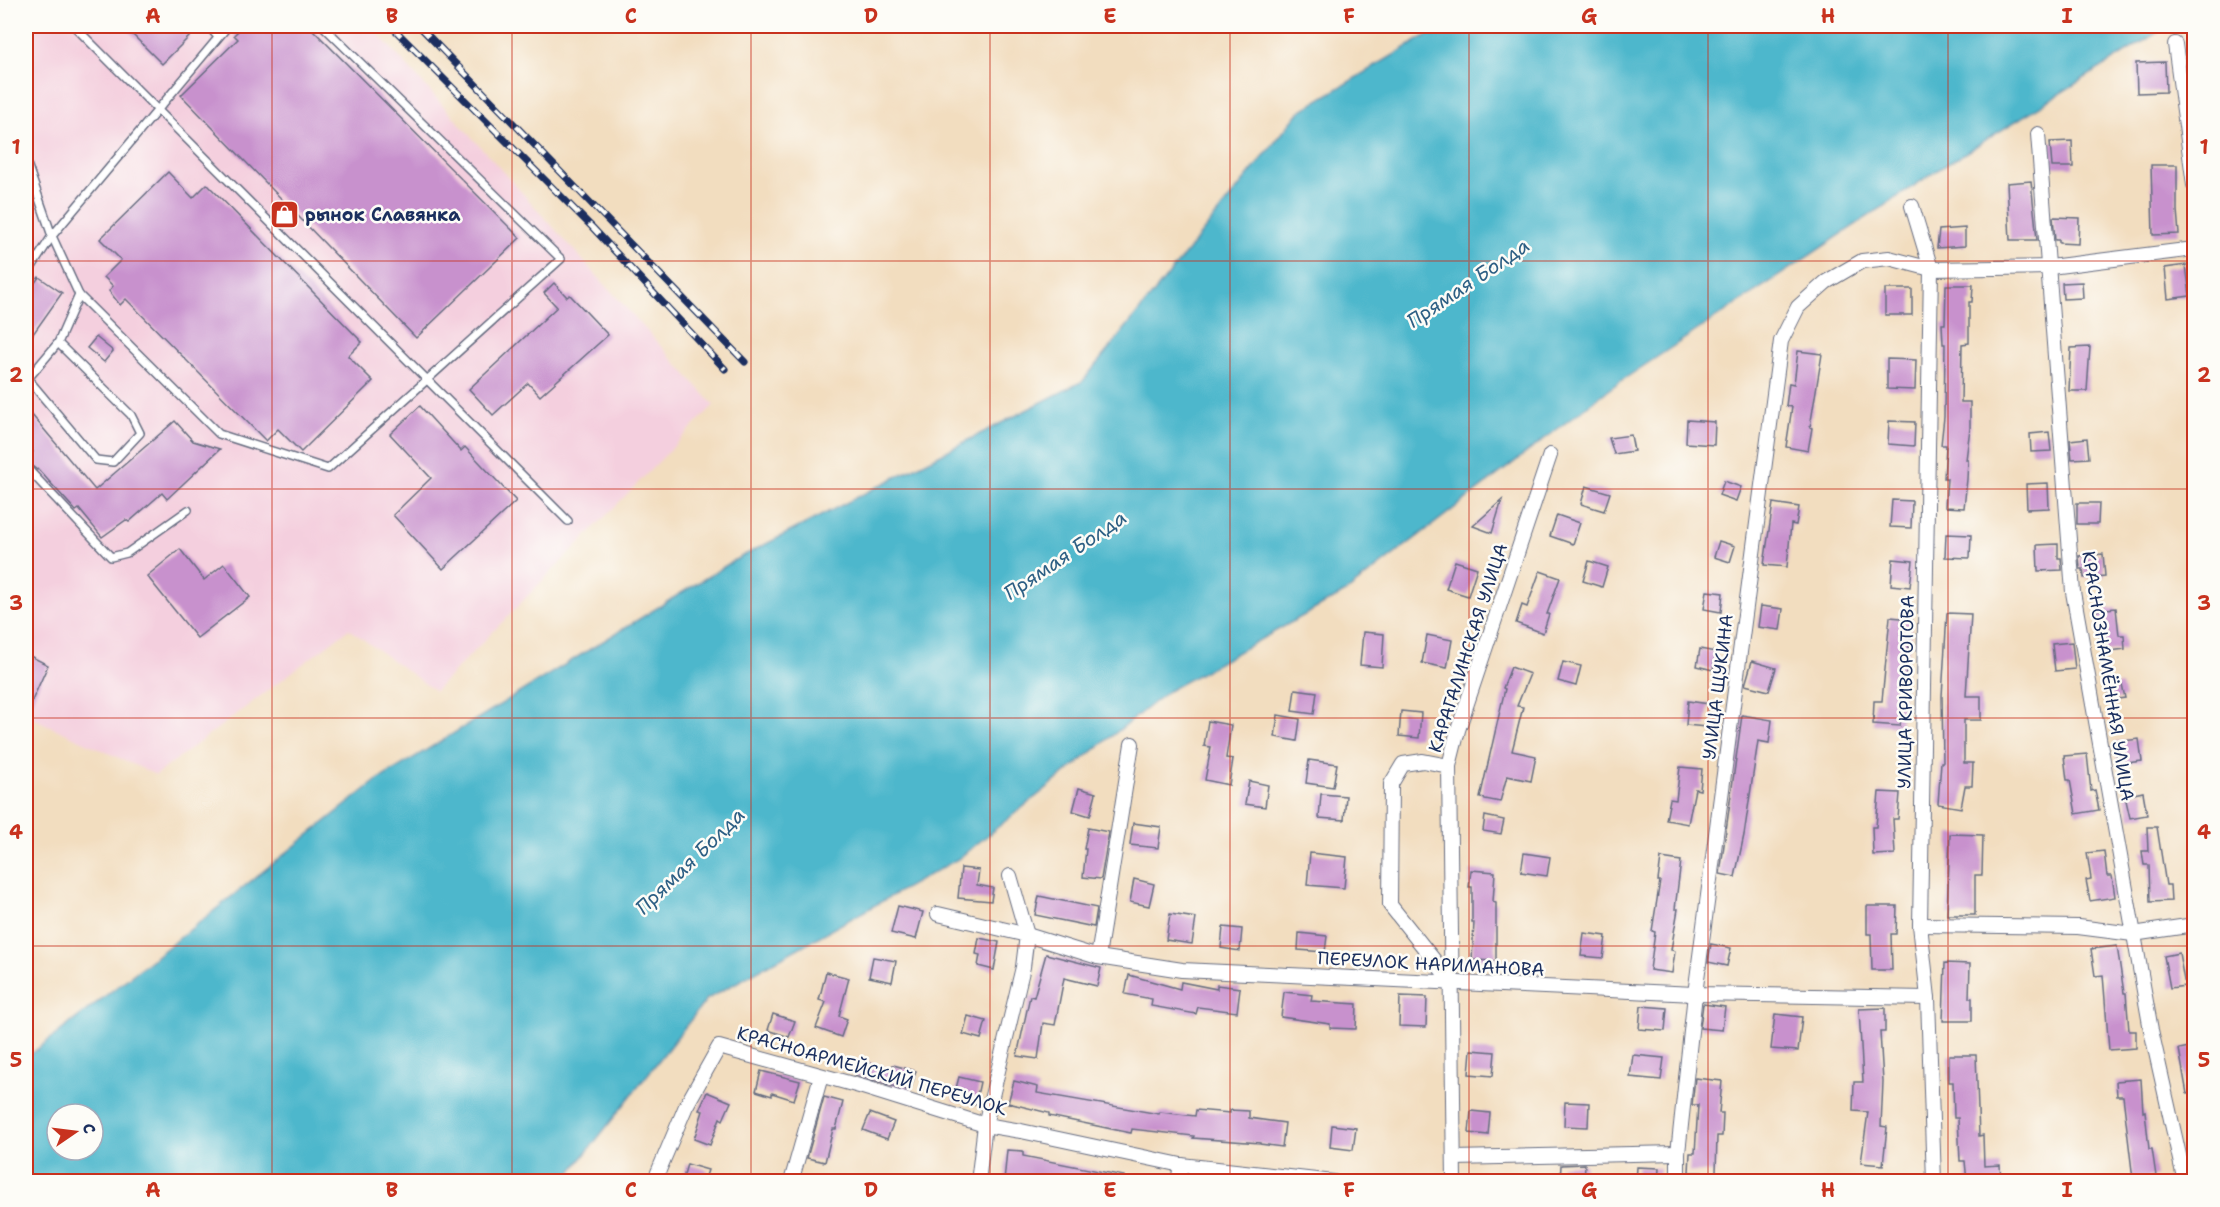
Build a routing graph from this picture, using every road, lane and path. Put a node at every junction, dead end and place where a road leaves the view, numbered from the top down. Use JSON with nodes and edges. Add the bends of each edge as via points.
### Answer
{"nodes":[{"id":1,"x":74,"y":26,"type":"edge"},
{"id":2,"x":208,"y":26,"type":"edge"},
{"id":3,"x":228,"y":26,"type":"edge"},
{"id":4,"x":323,"y":26,"type":"edge"},
{"id":5,"x":218,"y":37,"type":"junction"},
{"id":6,"x":2175,"y":44,"type":"dead end"},
{"id":7,"x":158,"y":109,"type":"junction"},
{"id":8,"x":2038,"y":134,"type":"dead end"},
{"id":9,"x":26,"y":161,"type":"edge"},
{"id":10,"x":2194,"y":184,"type":"edge"},
{"id":11,"x":1912,"y":206,"type":"dead end"},
{"id":12,"x":52,"y":236,"type":"junction"},
{"id":13,"x":2194,"y":249,"type":"edge"},
{"id":14,"x":2049,"y":267,"type":"junction"},
{"id":15,"x":1931,"y":269,"type":"junction"},
{"id":16,"x":26,"y":276,"type":"edge"},
{"id":17,"x":79,"y":295,"type":"junction"},
{"id":18,"x":58,"y":343,"type":"junction"},
{"id":19,"x":27,"y":380,"type":"edge"},
{"id":20,"x":426,"y":380,"type":"junction"},
{"id":21,"x":1550,"y":454,"type":"dead end"},
{"id":22,"x":26,"y":467,"type":"edge"},
{"id":23,"x":188,"y":510,"type":"dead end"},
{"id":24,"x":568,"y":521,"type":"dead end"},
{"id":25,"x":1132,"y":744,"type":"dead end"},
{"id":26,"x":1449,"y":766,"type":"junction"},
{"id":27,"x":1010,"y":876,"type":"dead end"},
{"id":28,"x":938,"y":914,"type":"dead end"},
{"id":29,"x":1920,"y":925,"type":"junction"},
{"id":30,"x":2194,"y":925,"type":"edge"},
{"id":31,"x":2133,"y":934,"type":"junction"},
{"id":32,"x":1027,"y":935,"type":"junction"},
{"id":33,"x":1098,"y":957,"type":"junction"},
{"id":34,"x":1453,"y":984,"type":"junction"},
{"id":35,"x":1695,"y":994,"type":"junction"},
{"id":36,"x":1928,"y":998,"type":"junction"},
{"id":37,"x":821,"y":1076,"type":"junction"},
{"id":38,"x":985,"y":1125,"type":"junction"},
{"id":39,"x":1678,"y":1153,"type":"junction"},
{"id":40,"x":1454,"y":1158,"type":"junction"},
{"id":41,"x":1181,"y":1165,"type":"junction"},
{"id":42,"x":654,"y":1182,"type":"edge"},
{"id":43,"x":791,"y":1182,"type":"edge"},
{"id":44,"x":978,"y":1182,"type":"edge"},
{"id":45,"x":1178,"y":1182,"type":"edge"},
{"id":46,"x":1334,"y":1182,"type":"edge"},
{"id":47,"x":1454,"y":1182,"type":"edge"},
{"id":48,"x":1678,"y":1182,"type":"edge"},
{"id":49,"x":1934,"y":1182,"type":"edge"},
{"id":50,"x":2185,"y":1182,"type":"edge"}],
"edges":[{"from":1,"to":7,"type":"lane"},
{"from":2,"to":5,"type":"lane"},
{"from":3,"to":5,"type":"lane"},
{"from":4,"to":20,"type":"lane","via":[[561,259]]},
{"from":5,"to":7,"type":"lane"},
{"from":6,"to":10,"type":"street"},
{"from":7,"to":12,"type":"lane"},
{"from":7,"to":20,"type":"lane"},
{"from":8,"to":14,"type":"street","name":"КРАСНОЗНАМЁННАЯ УЛИЦА"},
{"from":9,"to":12,"type":"lane"},
{"from":11,"to":15,"type":"street","name":"УЛИЦА КРИВОРОТОВА"},
{"from":12,"to":16,"type":"lane"},
{"from":12,"to":17,"type":"lane"},
{"from":13,"to":14,"type":"street"},
{"from":14,"to":15,"type":"street"},
{"from":14,"to":31,"type":"street","name":"КРАСНОЗНАМЁННАЯ УЛИЦА","via":[[2073,592]]},
{"from":15,"to":29,"type":"street","name":"УЛИЦА КРИВОРОТОВА"},
{"from":15,"to":35,"type":"street","name":"УЛИЦА ЩУКИНА","via":[[1889,258],[1862,261],[1826,282],[1798,307],[1781,341]]},
{"from":17,"to":18,"type":"lane"},
{"from":17,"to":20,"type":"lane","via":[[219,434],[328,468]]},
{"from":18,"to":19,"type":"lane"},
{"from":18,"to":19,"type":"lane","via":[[131,415],[140,433],[113,462],[96,460]]},
{"from":20,"to":24,"type":"lane"},
{"from":21,"to":26,"type":"street","name":"КАРАГАЛИНСКАЯ УЛИЦА"},
{"from":22,"to":23,"type":"lane","via":[[111,556],[126,553]]},
{"from":25,"to":33,"type":"street"},
{"from":26,"to":34,"type":"street","name":"КАРАГАЛИНСКАЯ УЛИЦА"},
{"from":26,"to":34,"type":"street","via":[[1423,761],[1402,764],[1391,784],[1390,905]]},
{"from":27,"to":32,"type":"street"},
{"from":28,"to":32,"type":"street","name":"ПЕРЕУЛОК НАРИМАНОВА"},
{"from":29,"to":31,"type":"street","via":[[2078,927]]},
{"from":29,"to":36,"type":"street","name":"УЛИЦА КРИВОРОТОВА"},
{"from":30,"to":31,"type":"street"},
{"from":31,"to":50,"type":"street","name":"КРАСНОЗНАМЁННАЯ УЛИЦА"},
{"from":32,"to":33,"type":"street","name":"ПЕРЕУЛОК НАРИМАНОВА"},
{"from":32,"to":38,"type":"street","via":[[1023,968]]},
{"from":33,"to":34,"type":"street","name":"ПЕРЕУЛОК НАРИМАНОВА","via":[[1182,970]]},
{"from":34,"to":35,"type":"street","name":"ПЕРЕУЛОК НАРИМАНОВА"},
{"from":34,"to":40,"type":"street","name":"КАРАГАЛИНСКАЯ УЛИЦА"},
{"from":35,"to":36,"type":"street","name":"ПЕРЕУЛОК НАРИМАНОВА"},
{"from":35,"to":39,"type":"street","name":"УЛИЦА ЩУКИНА"},
{"from":36,"to":49,"type":"street","name":"УЛИЦА КРИВОРОТОВА"},
{"from":37,"to":38,"type":"street","name":"КРАСНОАРМЕЙСКИЙ ПЕРЕУЛОК"},
{"from":37,"to":42,"type":"street","name":"КРАСНОАРМЕЙСКИЙ ПЕРЕУЛОК","via":[[719,1047],[686,1106]]},
{"from":37,"to":43,"type":"street"},
{"from":38,"to":41,"type":"street","name":"КРАСНОАРМЕЙСКИЙ ПЕРЕУЛОК"},
{"from":38,"to":44,"type":"street"},
{"from":39,"to":40,"type":"street"},
{"from":39,"to":48,"type":"street","name":"УЛИЦА ЩУКИНА"},
{"from":40,"to":47,"type":"street","name":"КАРАГАЛИНСКАЯ УЛИЦА"},
{"from":41,"to":45,"type":"street"},
{"from":41,"to":46,"type":"street","name":"КРАСНОАРМЕЙСКИЙ ПЕРЕУЛОК"}]}
